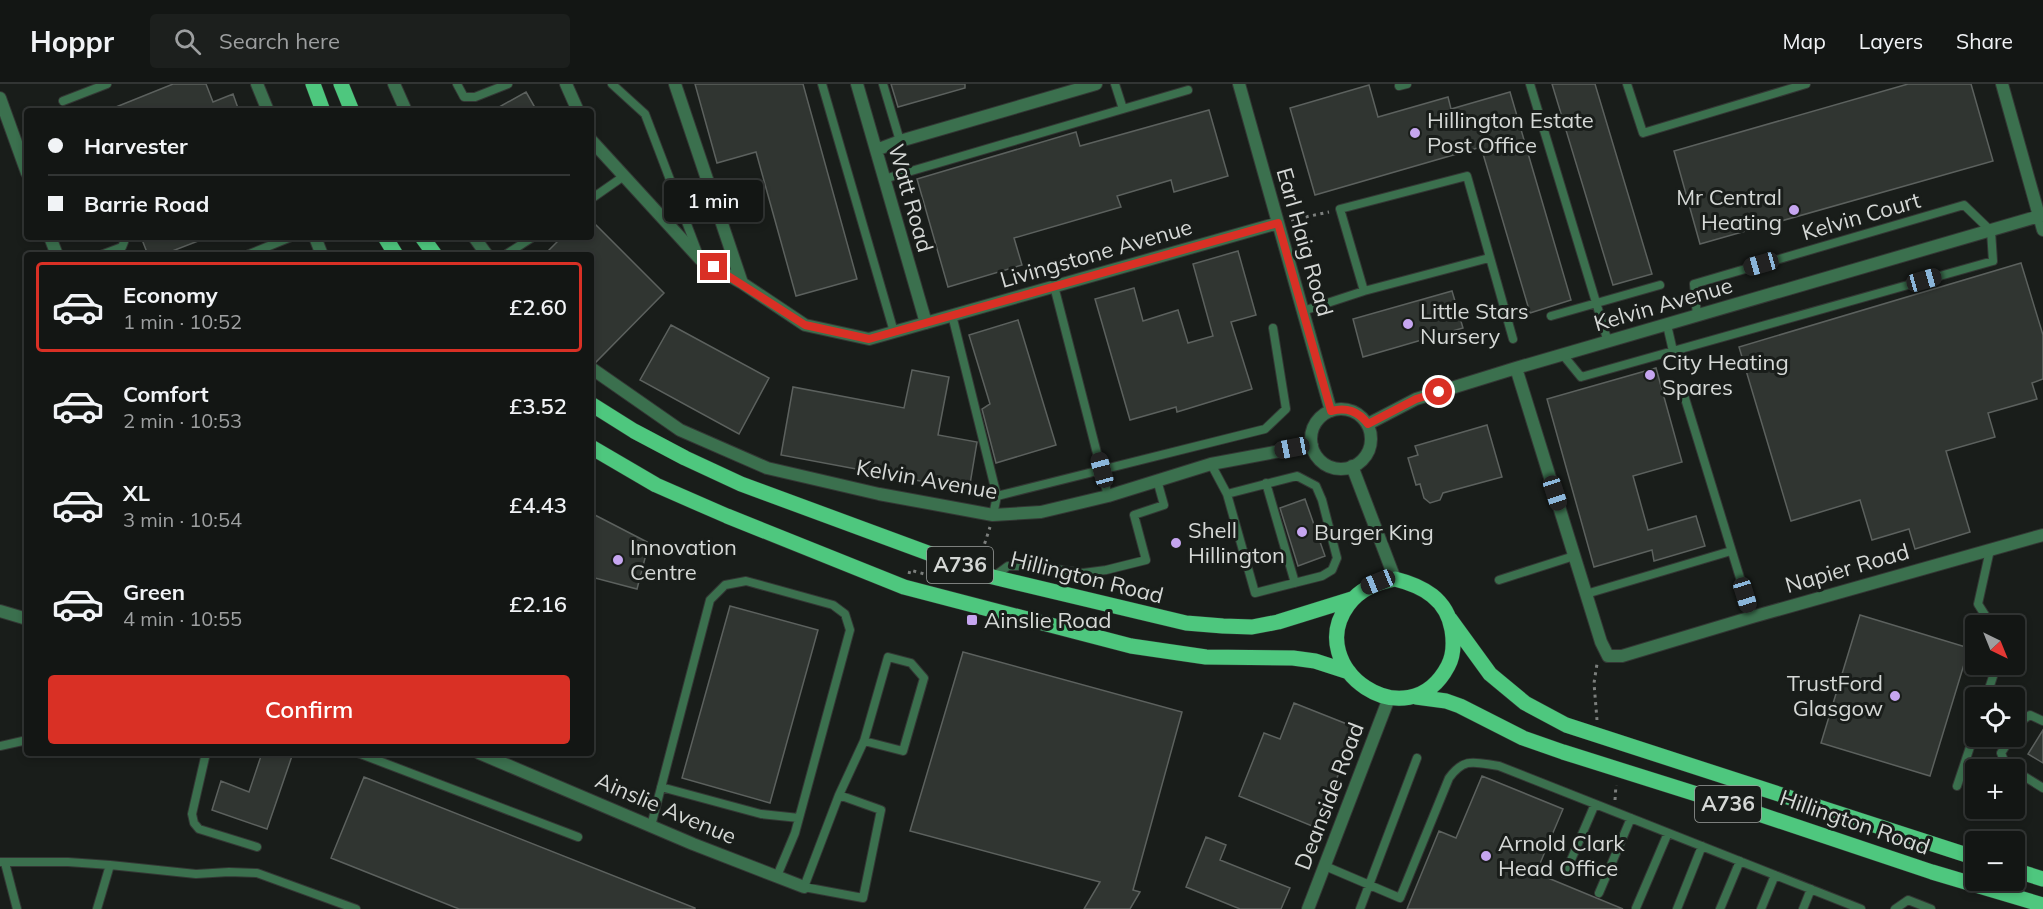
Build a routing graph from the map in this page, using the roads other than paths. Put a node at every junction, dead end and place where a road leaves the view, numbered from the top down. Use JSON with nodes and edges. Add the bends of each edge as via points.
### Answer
{"nodes":[{"id":1,"x":107,"y":84,"type":"edge"},
{"id":2,"x":257,"y":84,"type":"edge"},
{"id":3,"x":313,"y":84,"type":"edge"},
{"id":4,"x":341,"y":84,"type":"edge"},
{"id":5,"x":394,"y":84,"type":"edge"},
{"id":6,"x":457,"y":84,"type":"edge"},
{"id":7,"x":508,"y":84,"type":"edge"},
{"id":8,"x":566,"y":84,"type":"edge"},
{"id":9,"x":612,"y":84,"type":"edge"},
{"id":10,"x":675,"y":84,"type":"edge"},
{"id":11,"x":822,"y":84,"type":"edge"},
{"id":12,"x":857,"y":84,"type":"edge"},
{"id":13,"x":883,"y":84,"type":"edge"},
{"id":14,"x":1044,"y":84,"type":"edge"},
{"id":15,"x":1096,"y":84,"type":"edge"},
{"id":16,"x":1115,"y":84,"type":"edge"},
{"id":17,"x":1239,"y":84,"type":"edge"},
{"id":18,"x":1530,"y":84,"type":"edge"},
{"id":19,"x":1628,"y":84,"type":"edge"},
{"id":20,"x":1806,"y":84,"type":"edge"},
{"id":21,"x":2002,"y":84,"type":"edge"},
{"id":22,"x":1188,"y":90,"type":"dead end"},
{"id":23,"x":0,"y":98,"type":"edge"},
{"id":24,"x":1048,"y":98,"type":"junction"},
{"id":25,"x":63,"y":101,"type":"dead end"},
{"id":26,"x":267,"y":108,"type":"edge"},
{"id":27,"x":322,"y":108,"type":"edge"},
{"id":28,"x":351,"y":108,"type":"edge"},
{"id":29,"x":405,"y":108,"type":"edge"},
{"id":30,"x":577,"y":108,"type":"edge"},
{"id":31,"x":1123,"y":109,"type":"junction"},
{"id":32,"x":900,"y":141,"type":"junction"},
{"id":33,"x":594,"y":143,"type":"edge"},
{"id":34,"x":876,"y":150,"type":"junction"},
{"id":35,"x":24,"y":165,"type":"edge"},
{"id":36,"x":624,"y":176,"type":"junction"},
{"id":37,"x":884,"y":179,"type":"junction"},
{"id":38,"x":594,"y":197,"type":"edge"},
{"id":39,"x":2041,"y":216,"type":"edge"},
{"id":40,"x":1278,"y":223,"type":"junction"},
{"id":41,"x":2043,"y":230,"type":"edge"},
{"id":42,"x":1991,"y":231,"type":"junction"},
{"id":43,"x":284,"y":240,"type":"edge"},
{"id":44,"x":528,"y":240,"type":"edge"},
{"id":45,"x":124,"y":242,"type":"dead end"},
{"id":46,"x":105,"y":252,"type":"edge"},
{"id":47,"x":254,"y":252,"type":"edge"},
{"id":48,"x":510,"y":252,"type":"edge"},
{"id":49,"x":1489,"y":258,"type":"junction"},
{"id":50,"x":700,"y":259,"type":"junction"},
{"id":51,"x":742,"y":283,"type":"junction"},
{"id":52,"x":1660,"y":285,"type":"dead end"},
{"id":53,"x":1054,"y":286,"type":"junction"},
{"id":54,"x":1364,"y":291,"type":"junction"},
{"id":55,"x":1597,"y":303,"type":"junction"},
{"id":56,"x":1303,"y":310,"type":"junction"},
{"id":57,"x":952,"y":315,"type":"junction"},
{"id":58,"x":1697,"y":315,"type":"junction"},
{"id":59,"x":1551,"y":316,"type":"dead end"},
{"id":60,"x":926,"y":323,"type":"junction"},
{"id":61,"x":1666,"y":325,"type":"junction"},
{"id":62,"x":1273,"y":328,"type":"dead end"},
{"id":63,"x":894,"y":332,"type":"junction"},
{"id":64,"x":1513,"y":339,"type":"dead end"},
{"id":65,"x":1608,"y":342,"type":"junction"},
{"id":66,"x":1673,"y":351,"type":"junction"},
{"id":67,"x":1563,"y":355,"type":"junction"},
{"id":68,"x":1516,"y":368,"type":"junction"},
{"id":69,"x":594,"y":370,"type":"edge"},
{"id":70,"x":1684,"y":395,"type":"dead end"},
{"id":71,"x":594,"y":406,"type":"edge"},
{"id":72,"x":1331,"y":411,"type":"junction"},
{"id":73,"x":1368,"y":424,"type":"junction"},
{"id":74,"x":1312,"y":445,"type":"junction"},
{"id":75,"x":594,"y":449,"type":"edge"},
{"id":76,"x":1211,"y":464,"type":"junction"},
{"id":77,"x":1352,"y":466,"type":"junction"},
{"id":78,"x":1102,"y":470,"type":"junction"},
{"id":79,"x":1157,"y":480,"type":"junction"},
{"id":80,"x":1266,"y":483,"type":"junction"},
{"id":81,"x":1227,"y":494,"type":"junction"},
{"id":82,"x":997,"y":496,"type":"junction"},
{"id":83,"x":1108,"y":496,"type":"junction"},
{"id":84,"x":993,"y":515,"type":"junction"},
{"id":85,"x":2043,"y":535,"type":"edge"},
{"id":86,"x":1990,"y":550,"type":"junction"},
{"id":87,"x":1731,"y":551,"type":"junction"},
{"id":88,"x":1574,"y":556,"type":"junction"},
{"id":89,"x":993,"y":577,"type":"junction"},
{"id":90,"x":1395,"y":579,"type":"junction"},
{"id":91,"x":1499,"y":580,"type":"dead end"},
{"id":92,"x":1295,"y":584,"type":"junction"},
{"id":93,"x":1586,"y":594,"type":"junction"},
{"id":94,"x":1352,"y":599,"type":"junction"},
{"id":95,"x":0,"y":611,"type":"edge"},
{"id":96,"x":1985,"y":615,"type":"edge"},
{"id":97,"x":1752,"y":617,"type":"junction"},
{"id":98,"x":24,"y":618,"type":"edge"},
{"id":99,"x":1450,"y":619,"type":"junction"},
{"id":100,"x":1349,"y":672,"type":"junction"},
{"id":101,"x":1416,"y":697,"type":"junction"},
{"id":102,"x":1389,"y":698,"type":"junction"},
{"id":103,"x":2025,"y":718,"type":"edge"},
{"id":104,"x":2043,"y":721,"type":"edge"},
{"id":105,"x":24,"y":741,"type":"edge"},
{"id":106,"x":864,"y":741,"type":"junction"},
{"id":107,"x":0,"y":746,"type":"edge"},
{"id":108,"x":1970,"y":747,"type":"edge"},
{"id":109,"x":205,"y":756,"type":"edge"},
{"id":110,"x":366,"y":756,"type":"edge"},
{"id":111,"x":486,"y":756,"type":"edge"},
{"id":112,"x":1417,"y":758,"type":"dead end"},
{"id":113,"x":2025,"y":777,"type":"edge"},
{"id":114,"x":1957,"y":786,"type":"dead end"},
{"id":115,"x":661,"y":787,"type":"junction"},
{"id":116,"x":2043,"y":788,"type":"edge"},
{"id":117,"x":839,"y":795,"type":"junction"},
{"id":118,"x":1595,"y":804,"type":"junction"},
{"id":119,"x":799,"y":818,"type":"junction"},
{"id":120,"x":1631,"y":818,"type":"junction"},
{"id":121,"x":651,"y":826,"type":"junction"},
{"id":122,"x":1668,"y":833,"type":"junction"},
{"id":123,"x":578,"y":837,"type":"dead end"},
{"id":124,"x":1702,"y":846,"type":"junction"},
{"id":125,"x":257,"y":848,"type":"dead end"},
{"id":126,"x":1965,"y":854,"type":"edge"},
{"id":127,"x":1740,"y":861,"type":"junction"},
{"id":128,"x":2,"y":863,"type":"edge"},
{"id":129,"x":110,"y":865,"type":"junction"},
{"id":130,"x":1325,"y":866,"type":"junction"},
{"id":131,"x":2025,"y":873,"type":"edge"},
{"id":132,"x":1565,"y":874,"type":"dead end"},
{"id":133,"x":1775,"y":875,"type":"junction"},
{"id":134,"x":777,"y":876,"type":"junction"},
{"id":135,"x":2043,"y":879,"type":"edge"},
{"id":136,"x":1369,"y":885,"type":"junction"},
{"id":137,"x":804,"y":887,"type":"junction"},
{"id":138,"x":1811,"y":889,"type":"junction"},
{"id":139,"x":1599,"y":893,"type":"dead end"},
{"id":140,"x":2033,"y":905,"type":"edge"},
{"id":141,"x":1850,"y":907,"type":"edge"},
{"id":142,"x":1636,"y":908,"type":"dead end"},
{"id":143,"x":17,"y":909,"type":"edge"},
{"id":144,"x":97,"y":909,"type":"edge"},
{"id":145,"x":356,"y":909,"type":"edge"},
{"id":146,"x":1308,"y":909,"type":"edge"},
{"id":147,"x":1359,"y":909,"type":"edge"},
{"id":148,"x":1677,"y":909,"type":"edge"},
{"id":149,"x":1720,"y":909,"type":"edge"},
{"id":150,"x":1761,"y":909,"type":"edge"},
{"id":151,"x":1803,"y":909,"type":"edge"},
{"id":152,"x":1861,"y":909,"type":"edge"},
{"id":153,"x":1894,"y":909,"type":"edge"},
{"id":154,"x":1931,"y":909,"type":"edge"}],
"edges":[{"from":1,"to":25,"type":"lane"},
{"from":2,"to":26,"type":"street"},
{"from":3,"to":27,"type":"main road"},
{"from":4,"to":28,"type":"main road"},
{"from":5,"to":29,"type":"street"},
{"from":6,"to":7,"type":"lane","via":[[464,97],[475,97]]},
{"from":8,"to":30,"type":"street"},
{"from":9,"to":50,"type":"lane","via":[[645,114]]},
{"from":10,"to":51,"type":"street"},
{"from":11,"to":63,"type":"lane"},
{"from":12,"to":34,"type":"street","name":"Watt Road"},
{"from":13,"to":32,"type":"lane"},
{"from":14,"to":24,"type":"street"},
{"from":15,"to":24,"type":"street"},
{"from":16,"to":31,"type":"lane"},
{"from":17,"to":40,"type":"street","name":"Earl Haig Road"},
{"from":18,"to":55,"type":"lane"},
{"from":19,"to":20,"type":"lane","via":[[1643,133]]},
{"from":21,"to":39,"type":"street"},
{"from":22,"to":31,"type":"lane"},
{"from":23,"to":35,"type":"street"},
{"from":24,"to":32,"type":"street"},
{"from":31,"to":37,"type":"lane"},
{"from":32,"to":34,"type":"street"},
{"from":33,"to":36,"type":"street","name":"Livingstone Avenue"},
{"from":34,"to":37,"type":"street","name":"Watt Road"},
{"from":36,"to":38,"type":"lane"},
{"from":36,"to":50,"type":"street","name":"Livingstone Avenue"},
{"from":37,"to":60,"type":"street","name":"Watt Road"},
{"from":39,"to":41,"type":"street"},
{"from":39,"to":42,"type":"street","name":"Kelvin Avenue"},
{"from":40,"to":53,"type":"street","name":"Livingstone Avenue"},
{"from":40,"to":56,"type":"street","name":"Earl Haig Road"},
{"from":42,"to":58,"type":"street","name":"Kelvin Avenue"},
{"from":42,"to":58,"type":"lane","name":"Kelvin Court","via":[[1964,205],[1694,284]]},
{"from":42,"to":66,"type":"lane","via":[[1993,261]]},
{"from":43,"to":47,"type":"lane"},
{"from":44,"to":48,"type":"lane"},
{"from":45,"to":46,"type":"lane","via":[[122,247]]},
{"from":49,"to":54,"type":"lane"},
{"from":49,"to":54,"type":"lane","via":[[1467,176],[1340,209]]},
{"from":49,"to":64,"type":"lane"},
{"from":50,"to":51,"type":"street","name":"Livingstone Avenue"},
{"from":51,"to":63,"type":"street","name":"Livingstone Avenue","via":[[805,325],[869,339]]},
{"from":52,"to":55,"type":"lane"},
{"from":53,"to":57,"type":"street","name":"Livingstone Avenue"},
{"from":53,"to":78,"type":"lane"},
{"from":54,"to":56,"type":"lane"},
{"from":55,"to":59,"type":"lane"},
{"from":55,"to":65,"type":"lane"},
{"from":56,"to":72,"type":"street","name":"Earl Haig Road"},
{"from":57,"to":60,"type":"street","name":"Livingstone Avenue"},
{"from":57,"to":82,"type":"lane"},
{"from":58,"to":61,"type":"street","name":"Kelvin Avenue"},
{"from":60,"to":63,"type":"street","name":"Livingstone Avenue"},
{"from":61,"to":65,"type":"street","name":"Kelvin Avenue"},
{"from":61,"to":66,"type":"lane"},
{"from":62,"to":78,"type":"lane","via":[[1286,409],[1265,429]]},
{"from":65,"to":67,"type":"street","name":"Kelvin Avenue"},
{"from":66,"to":67,"type":"lane","via":[[1581,377]]},
{"from":67,"to":68,"type":"street","name":"Kelvin Avenue"},
{"from":68,"to":73,"type":"street","name":"Kelvin Avenue","via":[[1416,399]]},
{"from":68,"to":88,"type":"street"},
{"from":69,"to":84,"type":"street","name":"Kelvin Avenue","via":[[680,430],[767,468]]},
{"from":70,"to":87,"type":"lane"},
{"from":71,"to":89,"type":"main road","name":"Hillington Road","number":"A736","via":[[685,458],[741,483]]},
{"from":72,"to":73,"type":"street","via":[[1355,412]]},
{"from":72,"to":74,"type":"street","via":[[1315,425]]},
{"from":73,"to":77,"type":"street","via":[[1369,449]]},
{"from":74,"to":76,"type":"street","name":"Kelvin Avenue"},
{"from":74,"to":77,"type":"street","via":[[1330,466]]},
{"from":75,"to":100,"type":"main road","number":"A736","via":[[656,485],[904,587],[1131,646],[1206,657],[1293,658]]},
{"from":76,"to":79,"type":"street","name":"Kelvin Avenue"},
{"from":76,"to":81,"type":"lane"},
{"from":77,"to":90,"type":"street"},
{"from":78,"to":82,"type":"lane"},
{"from":78,"to":83,"type":"lane"},
{"from":79,"to":83,"type":"street","name":"Kelvin Avenue"},
{"from":79,"to":89,"type":"lane","via":[[1164,505],[1134,515],[1146,560],[1083,573],[1008,566]]},
{"from":80,"to":81,"type":"lane"},
{"from":80,"to":92,"type":"lane"},
{"from":80,"to":92,"type":"lane","via":[[1297,476],[1316,486],[1322,500],[1337,558],[1332,570]]},
{"from":81,"to":92,"type":"lane","via":[[1255,593]]},
{"from":82,"to":84,"type":"lane"},
{"from":83,"to":84,"type":"street","name":"Kelvin Avenue","via":[[1041,512]]},
{"from":85,"to":86,"type":"street","name":"Napier Road"},
{"from":86,"to":96,"type":"lane","via":[[1978,604]]},
{"from":86,"to":97,"type":"street","name":"Napier Road"},
{"from":87,"to":93,"type":"lane"},
{"from":87,"to":97,"type":"lane"},
{"from":88,"to":91,"type":"lane"},
{"from":88,"to":93,"type":"street"},
{"from":89,"to":94,"type":"main road","name":"Hillington Road","number":"A736","via":[[1166,619],[1223,627],[1278,622]]},
{"from":90,"to":94,"type":"main road","number":"A736","via":[[1366,587]]},
{"from":90,"to":99,"type":"main road","number":"A736","via":[[1426,590]]},
{"from":93,"to":97,"type":"street","name":"Napier Road","via":[[1608,656],[1623,656]]},
{"from":94,"to":100,"type":"main road","number":"A736","via":[[1342,613],[1336,638]]},
{"from":95,"to":98,"type":"street"},
{"from":99,"to":101,"type":"main road","via":[[1450,662],[1439,679]]},
{"from":99,"to":126,"type":"main road","name":"Hillington Road","number":"A736","via":[[1490,674],[1545,715],[1566,725]]},
{"from":100,"to":102,"type":"main road","number":"A736","via":[[1361,686]]},
{"from":101,"to":102,"type":"main road","number":"A736"},
{"from":101,"to":140,"type":"main road","name":"Hillington Road","number":"A736","via":[[1446,701],[1523,738],[1563,752]]},
{"from":102,"to":130,"type":"street","name":"Deanside Road"},
{"from":103,"to":104,"type":"lane","via":[[2030,715]]},
{"from":105,"to":107,"type":"lane"},
{"from":106,"to":106,"type":"lane","via":[[888,657],[911,663],[924,678],[903,751]]},
{"from":106,"to":117,"type":"lane"},
{"from":108,"to":114,"type":"lane"},
{"from":109,"to":125,"type":"lane","via":[[192,814],[194,823],[199,829]]},
{"from":110,"to":123,"type":"lane"},
{"from":111,"to":121,"type":"street","name":"Ainslie Avenue"},
{"from":112,"to":136,"type":"lane"},
{"from":113,"to":116,"type":"lane"},
{"from":115,"to":119,"type":"lane","via":[[761,814]]},
{"from":115,"to":119,"type":"lane","via":[[710,600],[725,585],[746,581],[833,605],[846,614],[850,630]]},
{"from":115,"to":121,"type":"lane"},
{"from":117,"to":137,"type":"lane"},
{"from":117,"to":137,"type":"lane","via":[[881,810],[863,898]]},
{"from":118,"to":120,"type":"lane"},
{"from":118,"to":132,"type":"lane"},
{"from":118,"to":136,"type":"lane","via":[[1499,766],[1471,762],[1458,766],[1449,778],[1400,898]]},
{"from":119,"to":134,"type":"lane"},
{"from":120,"to":122,"type":"lane"},
{"from":120,"to":139,"type":"lane"},
{"from":121,"to":134,"type":"street","name":"Ainslie Avenue"},
{"from":122,"to":124,"type":"lane"},
{"from":122,"to":142,"type":"lane"},
{"from":124,"to":127,"type":"lane"},
{"from":124,"to":148,"type":"lane"},
{"from":127,"to":133,"type":"lane"},
{"from":127,"to":149,"type":"lane"},
{"from":128,"to":129,"type":"lane"},
{"from":128,"to":143,"type":"lane"},
{"from":129,"to":144,"type":"lane"},
{"from":129,"to":145,"type":"lane","via":[[196,874],[257,873]]},
{"from":130,"to":136,"type":"lane"},
{"from":130,"to":146,"type":"street","name":"Deanside Road"},
{"from":131,"to":135,"type":"main road"},
{"from":133,"to":138,"type":"lane"},
{"from":133,"to":150,"type":"lane"},
{"from":134,"to":137,"type":"street","name":"Ainslie Avenue"},
{"from":136,"to":147,"type":"lane"},
{"from":138,"to":141,"type":"lane"},
{"from":138,"to":151,"type":"lane"},
{"from":141,"to":152,"type":"lane"},
{"from":153,"to":154,"type":"lane","via":[[1908,900]]}]}
